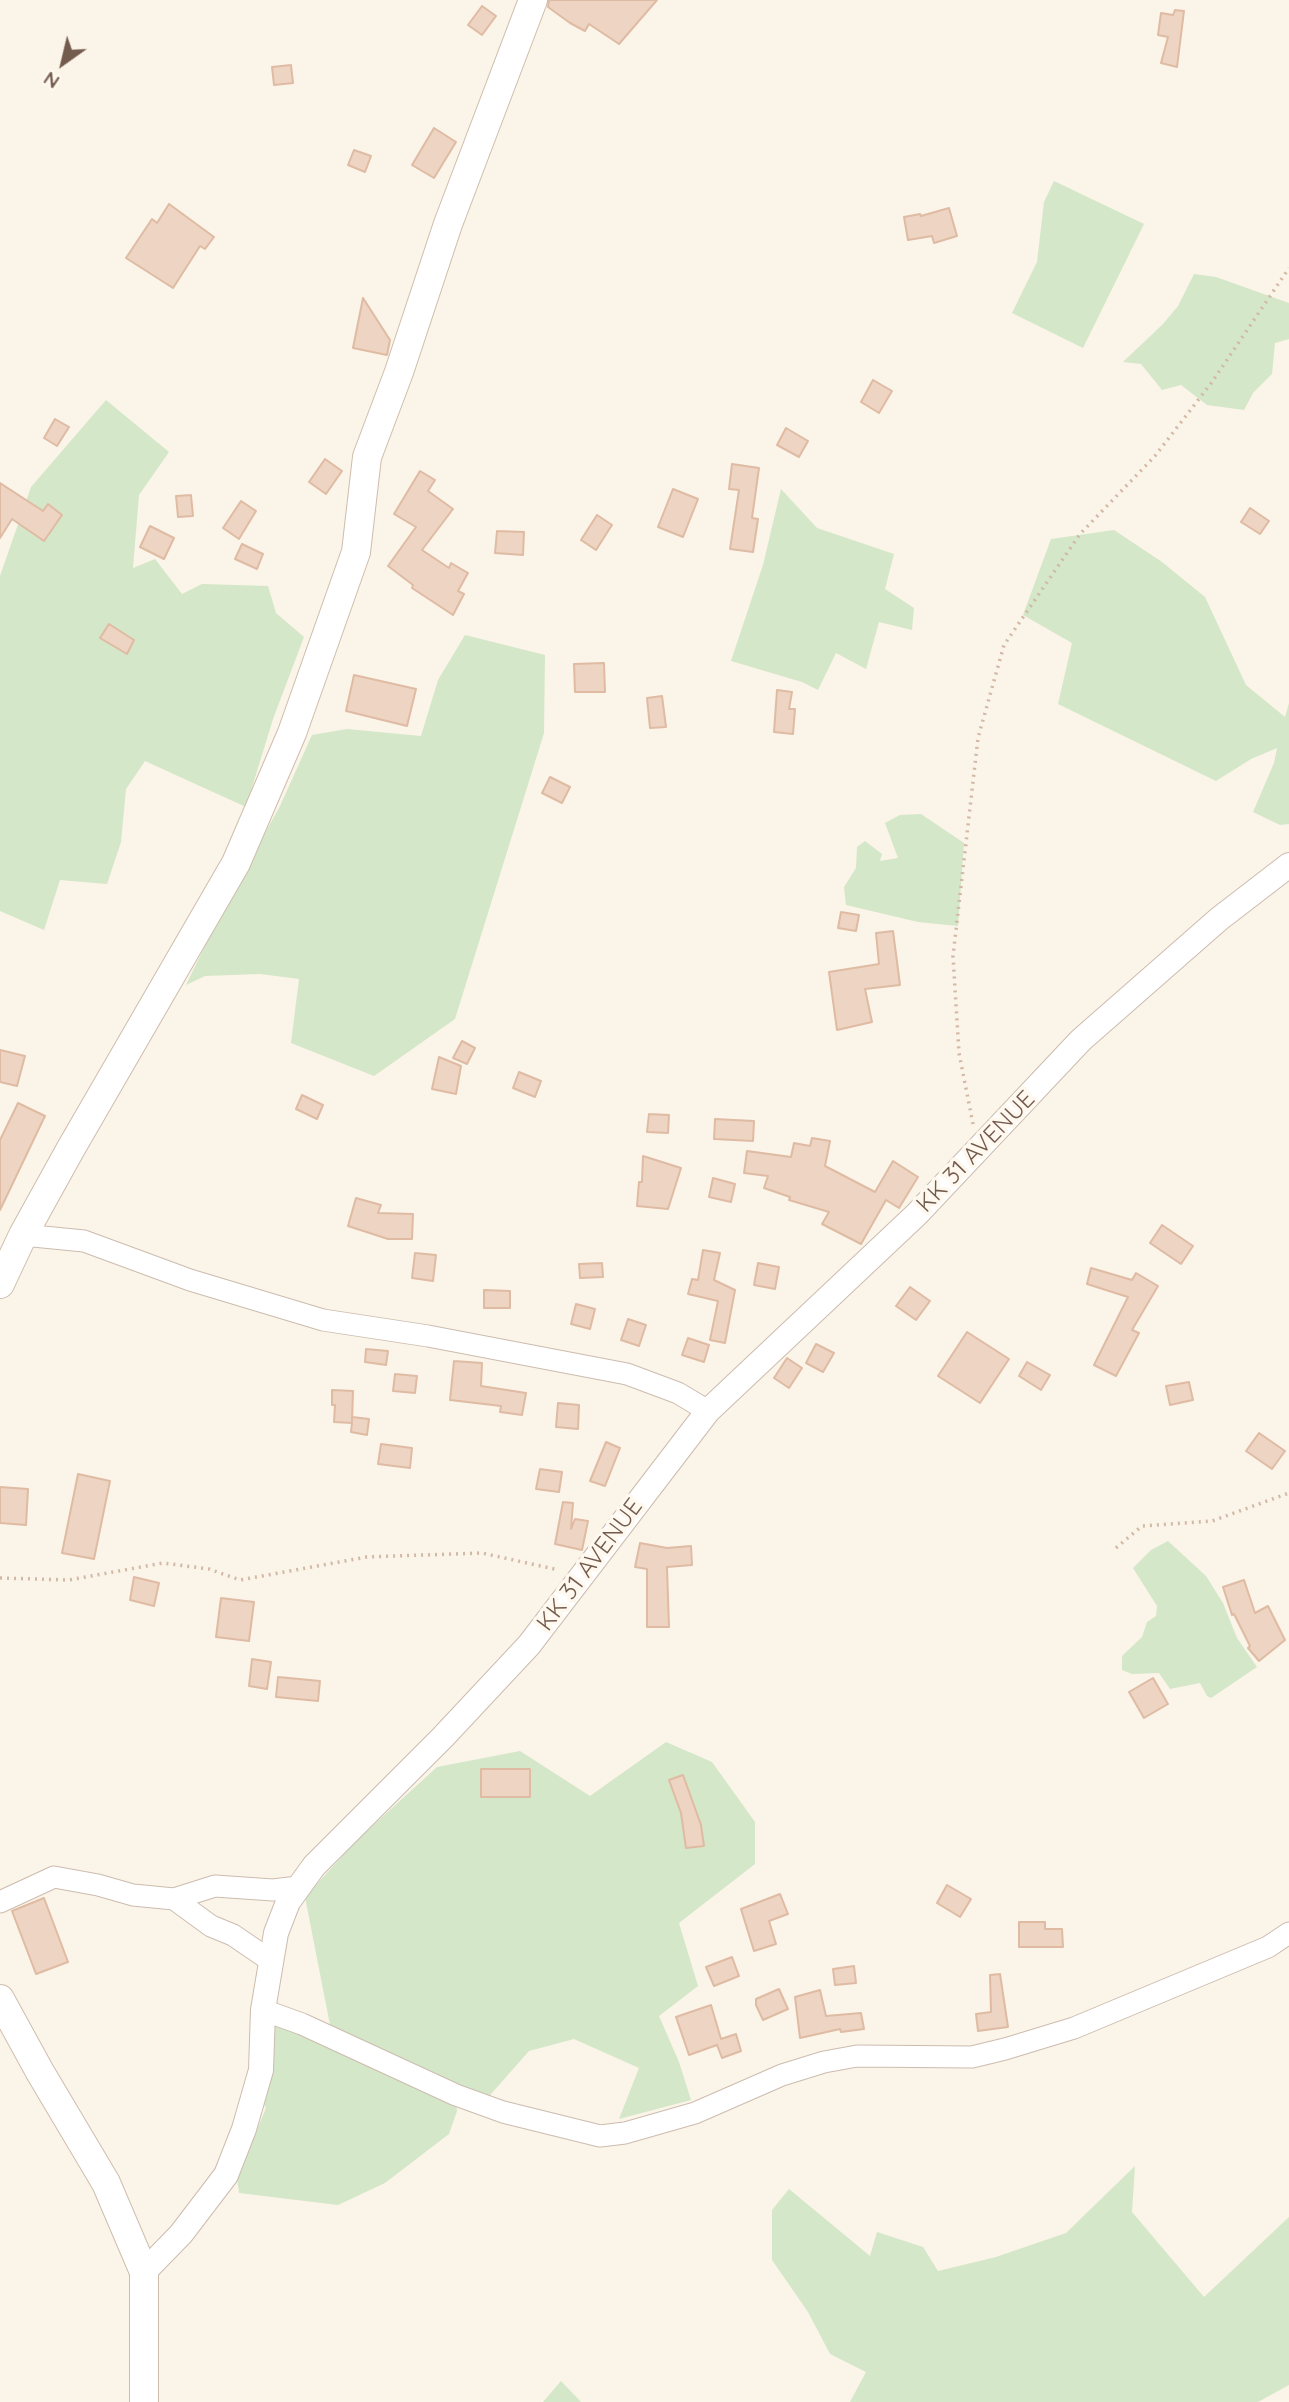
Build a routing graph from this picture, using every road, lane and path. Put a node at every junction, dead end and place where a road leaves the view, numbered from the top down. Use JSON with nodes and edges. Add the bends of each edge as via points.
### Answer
{"nodes":[{"id":1,"x":533,"y":0,"type":"edge"},
{"id":2,"x":1289,"y":268,"type":"edge"},
{"id":3,"x":1289,"y":865,"type":"edge"},
{"id":4,"x":978,"y":1150,"type":"junction"},
{"id":5,"x":23,"y":1235,"type":"junction"},
{"id":6,"x":0,"y":1284,"type":"edge"},
{"id":7,"x":708,"y":1411,"type":"junction"},
{"id":8,"x":1289,"y":1493,"type":"edge"},
{"id":9,"x":1116,"y":1548,"type":"dead end"},
{"id":10,"x":582,"y":1576,"type":"junction"},
{"id":11,"x":0,"y":1578,"type":"edge"},
{"id":12,"x":298,"y":1886,"type":"junction"},
{"id":13,"x":174,"y":1899,"type":"junction"},
{"id":14,"x":0,"y":1902,"type":"edge"},
{"id":15,"x":1289,"y":1933,"type":"edge"},
{"id":16,"x":271,"y":1961,"type":"junction"},
{"id":17,"x":0,"y":1999,"type":"edge"},
{"id":18,"x":263,"y":2010,"type":"junction"},
{"id":19,"x":144,"y":2272,"type":"junction"},
{"id":20,"x":144,"y":2402,"type":"edge"}],
"edges":[{"from":1,"to":5,"type":"main road","via":[[367,457],[356,552],[292,733],[236,863]]},
{"from":2,"to":4,"type":"path","via":[[1212,382],[1155,456],[1080,534],[1004,645],[978,738],[953,956],[959,1053]]},
{"from":3,"to":4,"type":"street","name":"KK 31 AVENUE","via":[[1219,919],[1081,1040]]},
{"from":4,"to":7,"type":"street","name":"KK 31 AVENUE","via":[[918,1214]]},
{"from":5,"to":6,"type":"main road"},
{"from":5,"to":7,"type":"street","via":[[84,1241],[190,1280],[323,1320],[627,1374],[678,1393]]},
{"from":7,"to":10,"type":"street","name":"KK 31 AVENUE"},
{"from":8,"to":9,"type":"path","via":[[1212,1521],[1142,1527]]},
{"from":10,"to":11,"type":"path","via":[[482,1553],[367,1557],[240,1580],[209,1569],[163,1563],[69,1580]]},
{"from":10,"to":12,"type":"street","name":"KK 31 AVENUE","via":[[529,1645]]},
{"from":12,"to":13,"type":"street","via":[[273,1890],[215,1886]]},
{"from":12,"to":16,"type":"street","name":"KK 31 AVENUE","via":[[276,1933]]},
{"from":13,"to":14,"type":"street","via":[[54,1877]]},
{"from":13,"to":16,"type":"street"},
{"from":15,"to":18,"type":"street","via":[[1268,1947],[1085,2023],[1005,2049],[972,2057],[857,2056],[824,2062],[695,2113],[600,2136],[456,2095]]},
{"from":16,"to":18,"type":"street","name":"KK 31 AVENUE"},
{"from":17,"to":19,"type":"main road","via":[[106,2183]]},
{"from":18,"to":19,"type":"street","name":"KK 31 AVENUE","via":[[261,2070],[226,2175],[181,2234]]},
{"from":19,"to":20,"type":"main road"}]}
